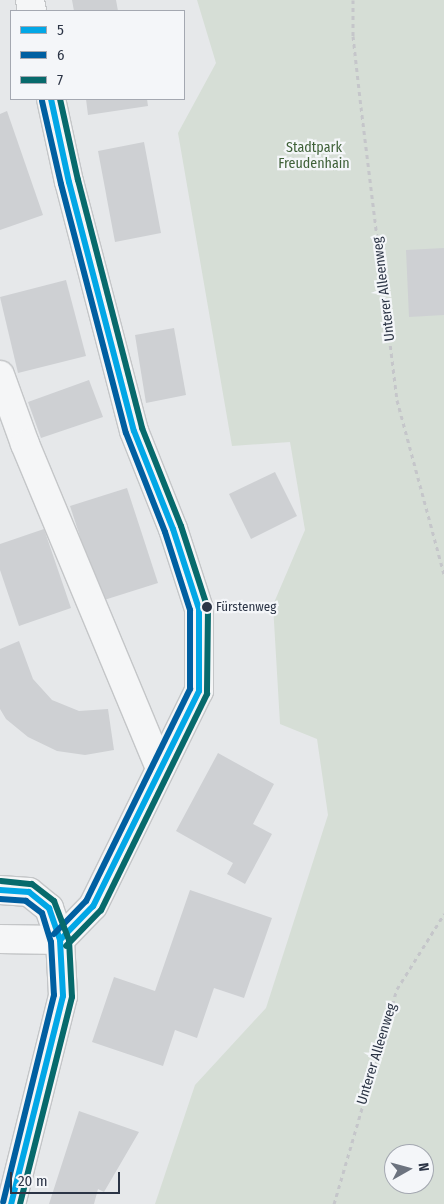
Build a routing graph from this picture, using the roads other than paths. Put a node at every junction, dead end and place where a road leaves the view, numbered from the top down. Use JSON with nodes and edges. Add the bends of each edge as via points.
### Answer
{"nodes":[{"id":1,"x":51,"y":100,"type":"edge"},
{"id":2,"x":0,"y":375,"type":"edge"},
{"id":3,"x":160,"y":768,"type":"junction"},
{"id":4,"x":0,"y":890,"type":"edge"},
{"id":5,"x":0,"y":939,"type":"edge"},
{"id":6,"x":60,"y":940,"type":"junction"},
{"id":7,"x":11,"y":1204,"type":"edge"}],
"edges":[{"from":1,"to":3,"type":"street","via":[[134,432],[173,530],[199,610],[198,691]]},
{"from":2,"to":3,"type":"street","via":[[25,444]]},
{"from":3,"to":6,"type":"street","via":[[94,906]]},
{"from":4,"to":6,"type":"street","via":[[30,892],[49,908]]},
{"from":5,"to":6,"type":"street"},
{"from":6,"to":7,"type":"street","via":[[63,996]]}]}
